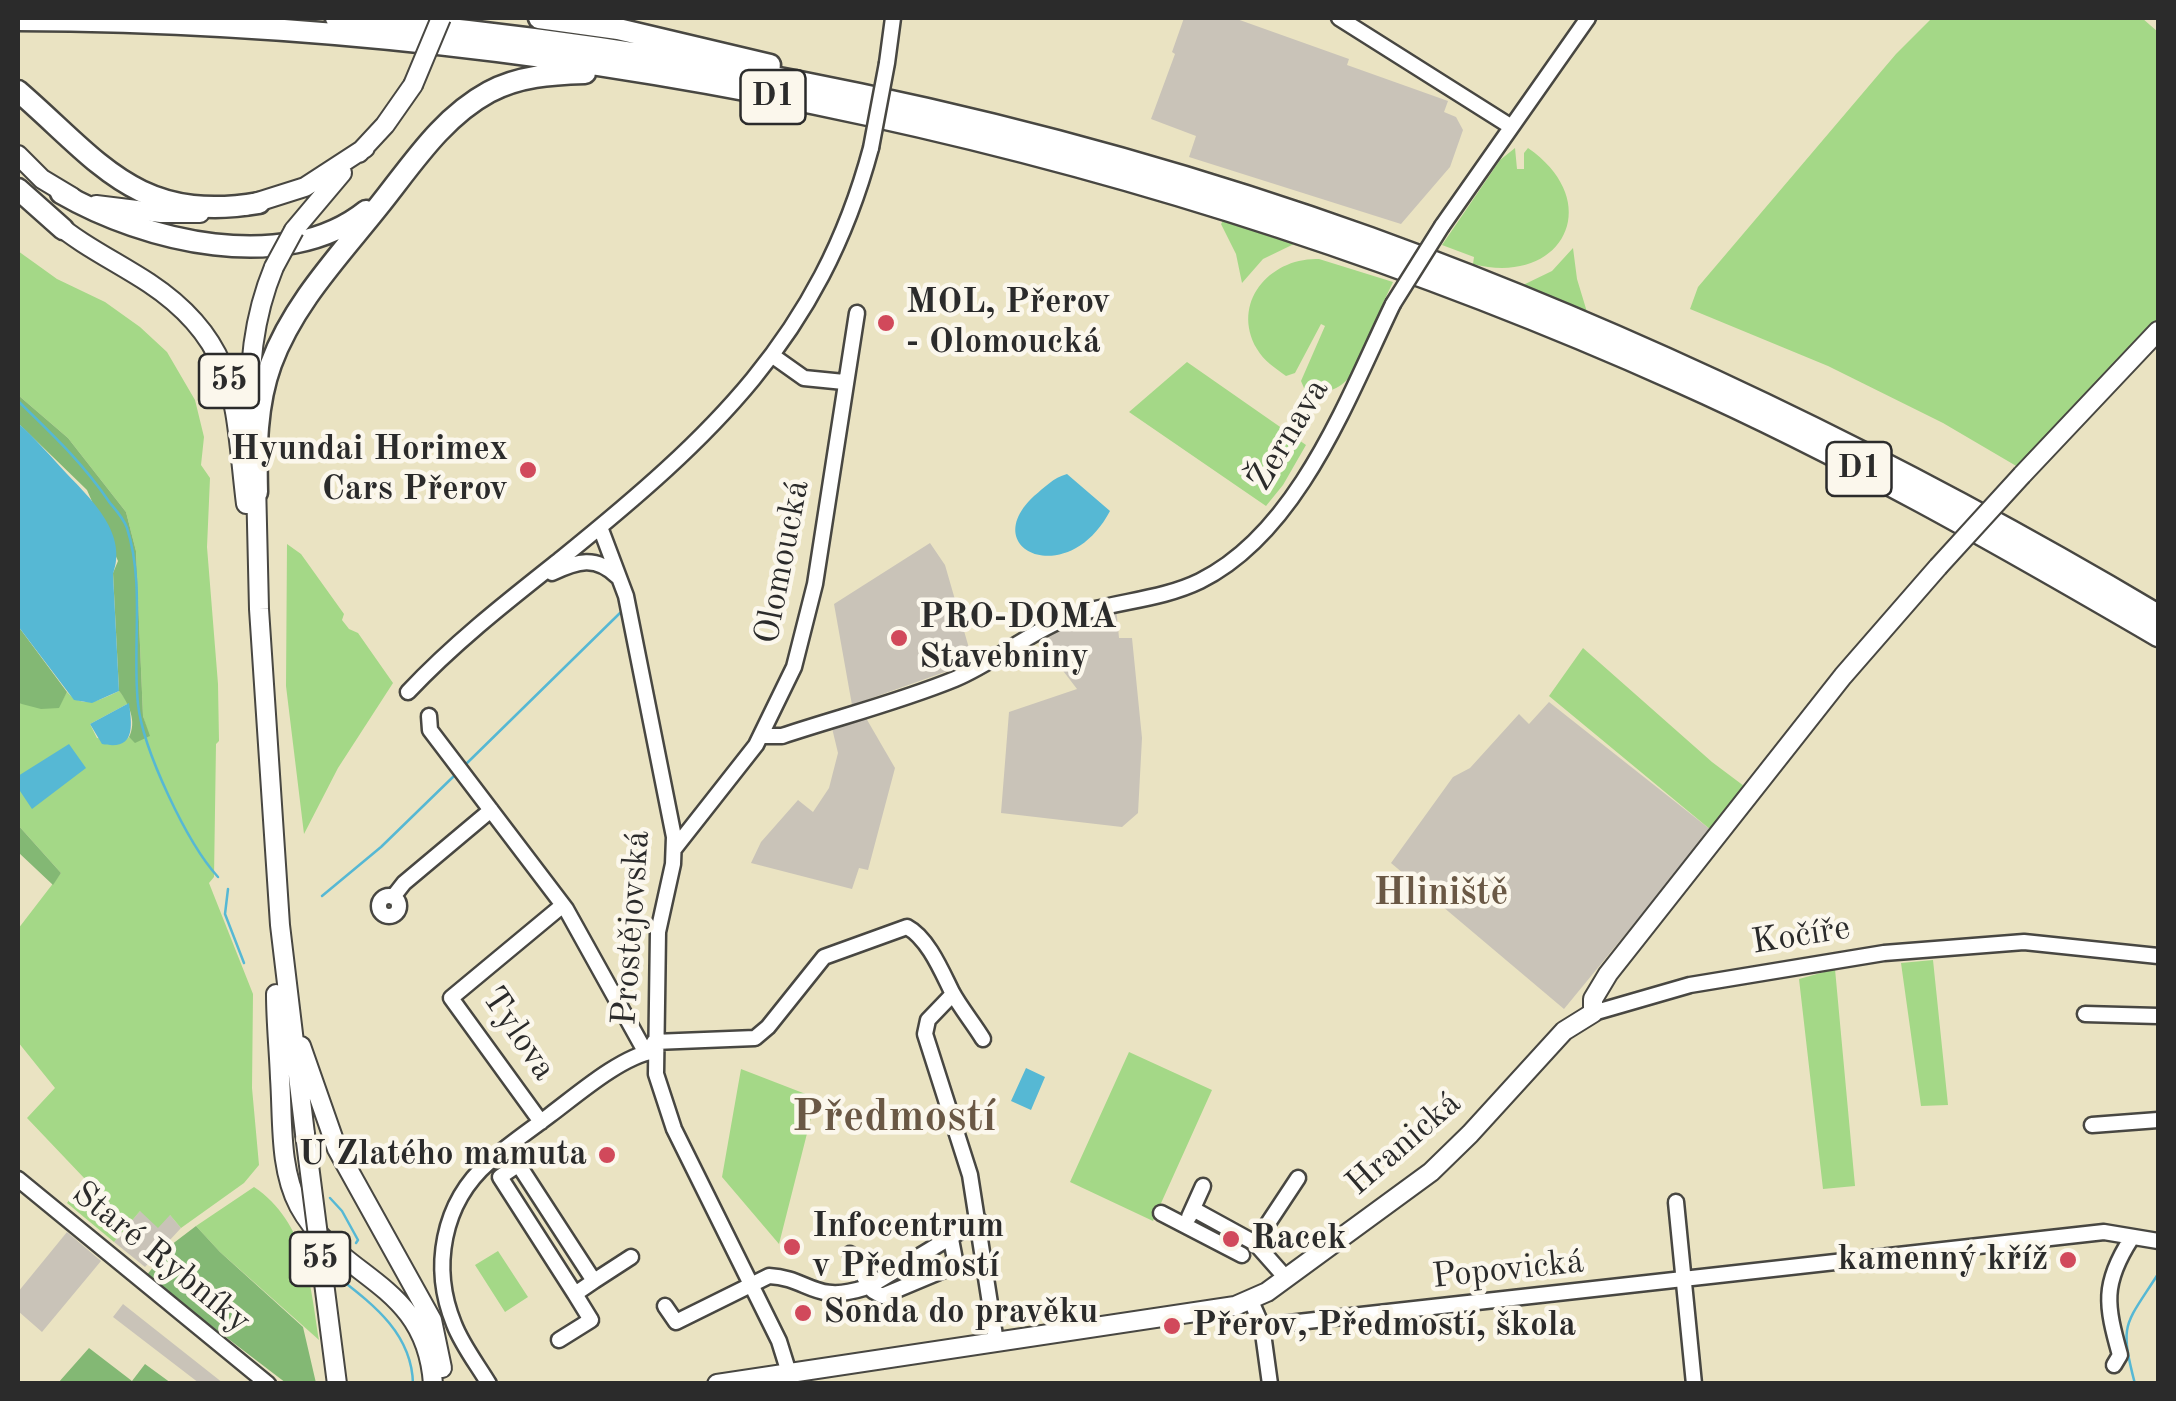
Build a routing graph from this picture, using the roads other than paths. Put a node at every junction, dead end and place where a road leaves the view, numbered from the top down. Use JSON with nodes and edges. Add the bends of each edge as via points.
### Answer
{"nodes":[{"id":1,"x":336,"y":18,"type":"edge"},
{"id":2,"x":441,"y":18,"type":"edge"},
{"id":3,"x":539,"y":18,"type":"edge"},
{"id":4,"x":893,"y":18,"type":"edge"},
{"id":5,"x":1339,"y":18,"type":"edge"},
{"id":6,"x":1588,"y":18,"type":"edge"},
{"id":7,"x":18,"y":20,"type":"edge"},
{"id":8,"x":647,"y":73,"type":"junction"},
{"id":9,"x":18,"y":90,"type":"edge"},
{"id":10,"x":902,"y":104,"type":"junction"},
{"id":11,"x":1510,"y":126,"type":"junction"},
{"id":12,"x":364,"y":148,"type":"junction"},
{"id":13,"x":18,"y":155,"type":"edge"},
{"id":14,"x":407,"y":169,"type":"junction"},
{"id":15,"x":18,"y":173,"type":"edge"},
{"id":16,"x":18,"y":189,"type":"edge"},
{"id":17,"x":61,"y":192,"type":"junction"},
{"id":18,"x":260,"y":203,"type":"junction"},
{"id":19,"x":63,"y":229,"type":"junction"},
{"id":20,"x":857,"y":313,"type":"dead end"},
{"id":21,"x":2158,"y":331,"type":"edge"},
{"id":22,"x":773,"y":356,"type":"junction"},
{"id":23,"x":844,"y":382,"type":"junction"},
{"id":24,"x":257,"y":492,"type":"junction"},
{"id":25,"x":600,"y":526,"type":"junction"},
{"id":26,"x":622,"y":580,"type":"junction"},
{"id":27,"x":525,"y":588,"type":"junction"},
{"id":28,"x":258,"y":609,"type":"junction"},
{"id":29,"x":2158,"y":615,"type":"edge"},
{"id":30,"x":2158,"y":636,"type":"edge"},
{"id":31,"x":408,"y":692,"type":"dead end"},
{"id":32,"x":429,"y":716,"type":"dead end"},
{"id":33,"x":762,"y":736,"type":"junction"},
{"id":34,"x":491,"y":810,"type":"junction"},
{"id":35,"x":674,"y":848,"type":"junction"},
{"id":36,"x":394,"y":897,"type":"dead end"},
{"id":37,"x":563,"y":905,"type":"junction"},
{"id":38,"x":280,"y":925,"type":"junction"},
{"id":39,"x":2158,"y":956,"type":"edge"},
{"id":40,"x":952,"y":995,"type":"junction"},
{"id":41,"x":288,"y":1005,"type":"junction"},
{"id":42,"x":1593,"y":1013,"type":"junction"},
{"id":43,"x":2085,"y":1014,"type":"dead end"},
{"id":44,"x":2158,"y":1016,"type":"edge"},
{"id":45,"x":983,"y":1039,"type":"dead end"},
{"id":46,"x":651,"y":1049,"type":"junction"},
{"id":47,"x":2158,"y":1120,"type":"edge"},
{"id":48,"x":541,"y":1122,"type":"junction"},
{"id":49,"x":2092,"y":1125,"type":"dead end"},
{"id":50,"x":507,"y":1147,"type":"junction"},
{"id":51,"x":520,"y":1164,"type":"junction"},
{"id":52,"x":18,"y":1178,"type":"edge"},
{"id":53,"x":1298,"y":1178,"type":"dead end"},
{"id":54,"x":1203,"y":1186,"type":"dead end"},
{"id":55,"x":1676,"y":1202,"type":"dead end"},
{"id":56,"x":1192,"y":1210,"type":"junction"},
{"id":57,"x":1161,"y":1213,"type":"dead end"},
{"id":58,"x":979,"y":1220,"type":"junction"},
{"id":59,"x":1186,"y":1225,"type":"junction"},
{"id":60,"x":950,"y":1234,"type":"junction"},
{"id":61,"x":2130,"y":1239,"type":"junction"},
{"id":62,"x":2158,"y":1241,"type":"edge"},
{"id":63,"x":1254,"y":1243,"type":"junction"},
{"id":64,"x":850,"y":1254,"type":"dead end"},
{"id":65,"x":1242,"y":1255,"type":"dead end"},
{"id":66,"x":631,"y":1257,"type":"dead end"},
{"id":67,"x":1286,"y":1278,"type":"junction"},
{"id":68,"x":594,"y":1281,"type":"junction"},
{"id":69,"x":1682,"y":1282,"type":"junction"},
{"id":70,"x":751,"y":1284,"type":"junction"},
{"id":71,"x":870,"y":1286,"type":"junction"},
{"id":72,"x":575,"y":1294,"type":"junction"},
{"id":73,"x":1250,"y":1301,"type":"junction"},
{"id":74,"x":666,"y":1306,"type":"dead end"},
{"id":75,"x":1262,"y":1326,"type":"junction"},
{"id":76,"x":995,"y":1333,"type":"junction"},
{"id":77,"x":559,"y":1340,"type":"dead end"},
{"id":78,"x":2114,"y":1365,"type":"dead end"},
{"id":79,"x":789,"y":1373,"type":"junction"},
{"id":80,"x":487,"y":1381,"type":"edge"},
{"id":81,"x":268,"y":1384,"type":"edge"},
{"id":82,"x":337,"y":1384,"type":"edge"},
{"id":83,"x":433,"y":1384,"type":"edge"},
{"id":84,"x":442,"y":1384,"type":"edge"},
{"id":85,"x":716,"y":1384,"type":"edge"},
{"id":86,"x":1270,"y":1384,"type":"edge"},
{"id":87,"x":1694,"y":1384,"type":"edge"}],
"edges":[{"from":1,"to":10,"type":"highway","number":"D1","via":[[546,41]]},
{"from":2,"to":12,"type":"main road","number":"55","bridge":true,"via":[[413,86]]},
{"from":3,"to":10,"type":"highway","via":[[708,49]]},
{"from":4,"to":22,"type":"street","bridge":true,"via":[[860,190],[834,256]]},
{"from":5,"to":11,"type":"street"},
{"from":6,"to":11,"type":"street","name":"Žernava"},
{"from":7,"to":8,"type":"highway","number":"D1","via":[[374,38]]},
{"from":8,"to":14,"type":"highway","via":[[547,74],[501,86],[453,118]]},
{"from":8,"to":30,"type":"highway","number":"D1","via":[[976,142],[1248,218],[1392,267],[1678,381],[1821,449]]},
{"from":9,"to":18,"type":"highway","via":[[86,156],[133,188],[201,206]]},
{"from":10,"to":29,"type":"highway","number":"D1","via":[[1184,178],[1482,281],[1828,434]]},
{"from":11,"to":33,"type":"street","name":"Žernava","bridge":true,"via":[[1392,304],[1310,471],[1274,519],[1221,568],[1181,588],[1067,618],[942,684],[782,736]]},
{"from":12,"to":18,"type":"main road","number":"55","via":[[314,182]]},
{"from":12,"to":24,"type":"main road","number":"55","bridge":true,"via":[[294,230],[257,316],[249,398]]},
{"from":13,"to":17,"type":"main road","number":"55"},
{"from":14,"to":17,"type":"highway","via":[[355,220],[287,246],[152,231]]},
{"from":14,"to":24,"type":"highway","via":[[316,284],[276,353],[259,412]]},
{"from":15,"to":19,"type":"main road","number":"55"},
{"from":16,"to":19,"type":"highway"},
{"from":17,"to":18,"type":"main road","number":"55","via":[[94,204],[162,213]]},
{"from":19,"to":28,"type":"main road","number":"55","via":[[168,297],[220,362],[238,420]]},
{"from":20,"to":23,"type":"street","name":"Olomoucká"},
{"from":21,"to":42,"type":"main road","name":"Hranická","bridge":true,"via":[[1843,676],[1608,974],[1593,999]]},
{"from":22,"to":23,"type":"street","via":[[804,378]]},
{"from":22,"to":25,"type":"street","via":[[713,426]]},
{"from":23,"to":33,"type":"street","name":"Olomoucká","via":[[811,608]]},
{"from":24,"to":28,"type":"main road","number":"55"},
{"from":25,"to":26,"type":"street","name":"Prostějovská"},
{"from":25,"to":27,"type":"street"},
{"from":26,"to":27,"type":"street","via":[[606,566],[583,561]]},
{"from":26,"to":35,"type":"street","name":"Prostějovská"},
{"from":27,"to":31,"type":"street"},
{"from":28,"to":38,"type":"main road","number":"55"},
{"from":32,"to":34,"type":"street","via":[[430,730]]},
{"from":33,"to":35,"type":"street","name":"Olomoucká"},
{"from":34,"to":36,"type":"street"},
{"from":34,"to":37,"type":"street"},
{"from":35,"to":46,"type":"street","name":"Prostějovská","via":[[659,924]]},
{"from":37,"to":46,"type":"street"},
{"from":37,"to":48,"type":"street","name":"Tylova","via":[[452,998]]},
{"from":38,"to":41,"type":"main road","number":"55"},
{"from":38,"to":83,"type":"main road","via":[[276,1001],[293,1191],[316,1230],[404,1307],[424,1339]]},
{"from":39,"to":42,"type":"street","name":"Kočíře","via":[[2024,942],[1928,949],[1690,984]]},
{"from":40,"to":45,"type":"street"},
{"from":40,"to":46,"type":"street","via":[[918,936],[903,928],[824,957],[755,1038]]},
{"from":40,"to":58,"type":"street","via":[[924,1034],[965,1154]]},
{"from":41,"to":82,"type":"main road","number":"55","bridge":true},
{"from":41,"to":84,"type":"main road","number":"55","via":[[338,1149],[432,1320]]},
{"from":42,"to":67,"type":"main road","name":"Hranická","via":[[1564,1031],[1431,1172]]},
{"from":43,"to":44,"type":"street"},
{"from":46,"to":48,"type":"street"},
{"from":46,"to":70,"type":"street","name":"Prostějovská","via":[[670,1118]]},
{"from":47,"to":49,"type":"street"},
{"from":48,"to":50,"type":"street"},
{"from":50,"to":51,"type":"street"},
{"from":50,"to":80,"type":"street","via":[[466,1190],[442,1253],[448,1308]]},
{"from":51,"to":68,"type":"street"},
{"from":51,"to":72,"type":"street","via":[[500,1177]]},
{"from":52,"to":81,"type":"street","name":"Staré Rybníky"},
{"from":53,"to":63,"type":"street"},
{"from":54,"to":56,"type":"street"},
{"from":55,"to":69,"type":"street"},
{"from":56,"to":59,"type":"street"},
{"from":56,"to":63,"type":"street"},
{"from":57,"to":59,"type":"street"},
{"from":58,"to":60,"type":"street"},
{"from":58,"to":76,"type":"street"},
{"from":59,"to":65,"type":"street"},
{"from":60,"to":71,"type":"street"},
{"from":60,"to":71,"type":"street","via":[[956,1265],[882,1296]]},
{"from":61,"to":62,"type":"street","name":"Popovická"},
{"from":61,"to":69,"type":"street","name":"Popovická","via":[[2104,1232]]},
{"from":61,"to":78,"type":"street","via":[[2107,1295],[2120,1355]]},
{"from":63,"to":67,"type":"street"},
{"from":64,"to":71,"type":"street"},
{"from":66,"to":68,"type":"street"},
{"from":67,"to":73,"type":"main road","name":"Hranická"},
{"from":68,"to":72,"type":"street"},
{"from":69,"to":75,"type":"street","name":"Popovická"},
{"from":69,"to":87,"type":"street"},
{"from":70,"to":71,"type":"street","via":[[773,1276],[825,1294]]},
{"from":70,"to":74,"type":"street","via":[[676,1322]]},
{"from":70,"to":79,"type":"street","name":"Prostějovská"},
{"from":72,"to":77,"type":"street","via":[[591,1320]]},
{"from":73,"to":75,"type":"street"},
{"from":73,"to":76,"type":"main road","name":"Hranická"},
{"from":75,"to":86,"type":"street"},
{"from":76,"to":79,"type":"main road","name":"Hranická"},
{"from":79,"to":85,"type":"main road","name":"Hranická"}]}
